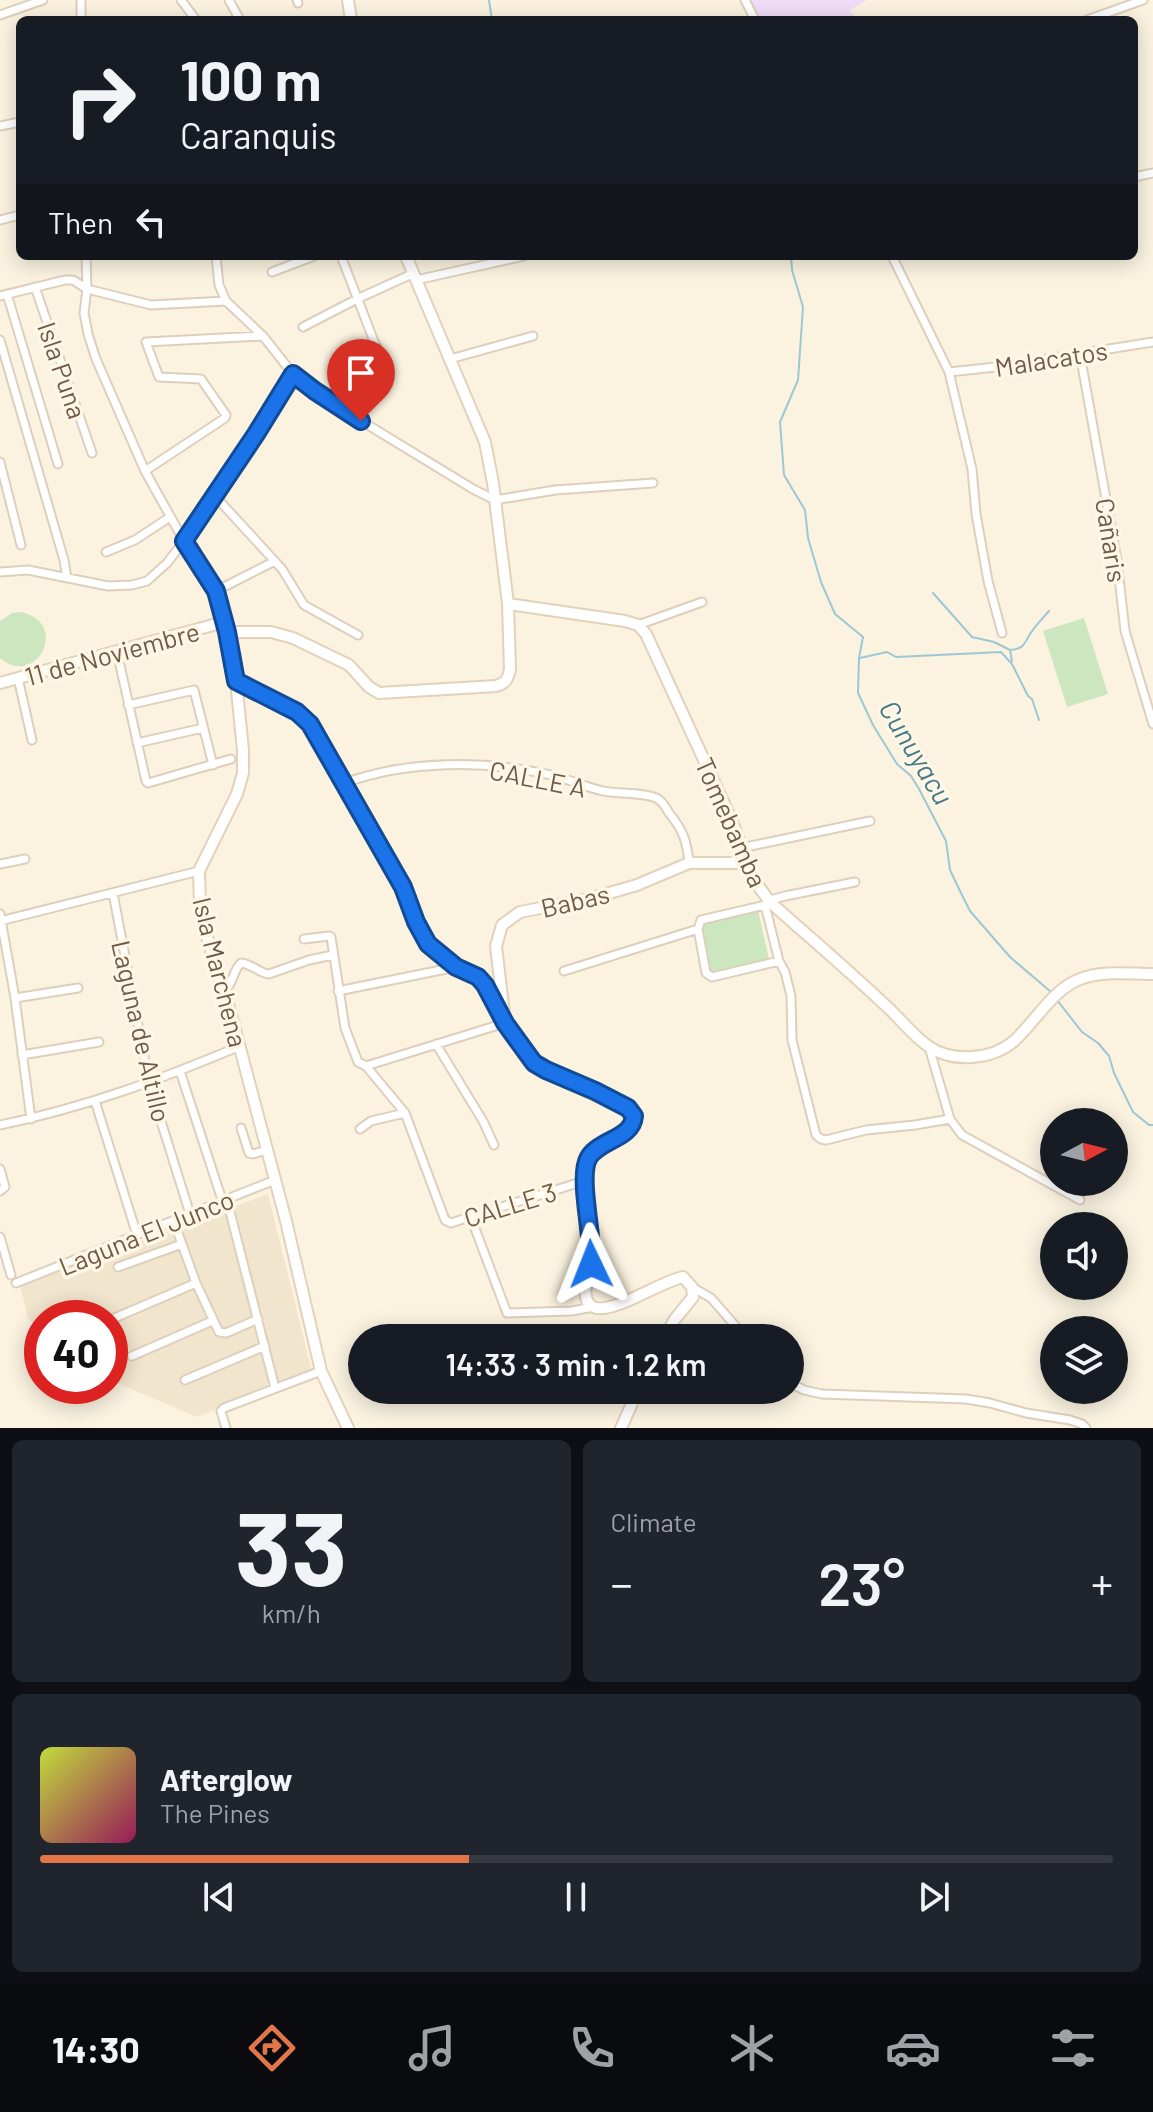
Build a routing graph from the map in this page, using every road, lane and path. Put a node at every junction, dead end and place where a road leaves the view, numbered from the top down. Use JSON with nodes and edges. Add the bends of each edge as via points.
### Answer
{"nodes":[{"id":1,"x":43,"y":0,"type":"edge"},
{"id":2,"x":1143,"y":0,"type":"edge"},
{"id":3,"x":0,"y":15,"type":"edge"},
{"id":4,"x":1098,"y":16,"type":"edge"},
{"id":5,"x":86,"y":260,"type":"edge"},
{"id":6,"x":216,"y":260,"type":"edge"},
{"id":7,"x":304,"y":260,"type":"edge"},
{"id":8,"x":342,"y":260,"type":"edge"},
{"id":9,"x":408,"y":260,"type":"edge"},
{"id":10,"x":503,"y":260,"type":"edge"},
{"id":11,"x":894,"y":260,"type":"edge"},
{"id":12,"x":272,"y":272,"type":"dead end"},
{"id":13,"x":414,"y":277,"type":"junction"},
{"id":14,"x":35,"y":287,"type":"junction"},
{"id":15,"x":87,"y":289,"type":"junction"},
{"id":16,"x":3,"y":295,"type":"edge"},
{"id":17,"x":357,"y":299,"type":"junction"},
{"id":18,"x":226,"y":301,"type":"junction"},
{"id":19,"x":303,"y":327,"type":"dead end"},
{"id":20,"x":263,"y":336,"type":"junction"},
{"id":21,"x":533,"y":336,"type":"dead end"},
{"id":22,"x":0,"y":340,"type":"edge"},
{"id":23,"x":1153,"y":342,"type":"edge"},
{"id":24,"x":1080,"y":354,"type":"junction"},
{"id":25,"x":450,"y":359,"type":"junction"},
{"id":26,"x":382,"y":362,"type":"dead end"},
{"id":27,"x":949,"y":372,"type":"junction"},
{"id":28,"x":293,"y":374,"type":"junction"},
{"id":29,"x":49,"y":435,"type":"junction"},
{"id":30,"x":29,"y":440,"type":"junction"},
{"id":31,"x":92,"y":453,"type":"dead end"},
{"id":32,"x":0,"y":462,"type":"edge"},
{"id":33,"x":58,"y":464,"type":"dead end"},
{"id":34,"x":145,"y":471,"type":"junction"},
{"id":35,"x":653,"y":483,"type":"dead end"},
{"id":36,"x":214,"y":495,"type":"junction"},
{"id":37,"x":9,"y":498,"type":"junction"},
{"id":38,"x":0,"y":500,"type":"edge"},
{"id":39,"x":495,"y":500,"type":"junction"},
{"id":40,"x":170,"y":517,"type":"junction"},
{"id":41,"x":184,"y":541,"type":"junction"},
{"id":42,"x":21,"y":545,"type":"dead end"},
{"id":43,"x":106,"y":552,"type":"dead end"},
{"id":44,"x":275,"y":561,"type":"junction"},
{"id":45,"x":0,"y":572,"type":"edge"},
{"id":46,"x":67,"y":578,"type":"junction"},
{"id":47,"x":216,"y":591,"type":"junction"},
{"id":48,"x":702,"y":602,"type":"dead end"},
{"id":49,"x":508,"y":604,"type":"junction"},
{"id":50,"x":638,"y":625,"type":"junction"},
{"id":51,"x":225,"y":627,"type":"junction"},
{"id":52,"x":1002,"y":633,"type":"dead end"},
{"id":53,"x":358,"y":635,"type":"dead end"},
{"id":54,"x":117,"y":652,"type":"junction"},
{"id":55,"x":18,"y":678,"type":"junction"},
{"id":56,"x":236,"y":681,"type":"junction"},
{"id":57,"x":0,"y":683,"type":"edge"},
{"id":58,"x":1153,"y":693,"type":"edge"},
{"id":59,"x":1144,"y":695,"type":"junction"},
{"id":60,"x":128,"y":705,"type":"junction"},
{"id":61,"x":1153,"y":724,"type":"edge"},
{"id":62,"x":203,"y":728,"type":"junction"},
{"id":63,"x":32,"y":740,"type":"dead end"},
{"id":64,"x":137,"y":743,"type":"junction"},
{"id":65,"x":231,"y":759,"type":"dead end"},
{"id":66,"x":213,"y":765,"type":"junction"},
{"id":67,"x":345,"y":783,"type":"junction"},
{"id":68,"x":870,"y":821,"type":"dead end"},
{"id":69,"x":741,"y":848,"type":"junction"},
{"id":70,"x":25,"y":859,"type":"dead end"},
{"id":71,"x":689,"y":863,"type":"junction"},
{"id":72,"x":745,"y":863,"type":"junction"},
{"id":73,"x":0,"y":864,"type":"edge"},
{"id":74,"x":199,"y":871,"type":"junction"},
{"id":75,"x":855,"y":882,"type":"dead end"},
{"id":76,"x":113,"y":893,"type":"junction"},
{"id":77,"x":768,"y":904,"type":"junction"},
{"id":78,"x":1,"y":918,"type":"edge"},
{"id":79,"x":698,"y":929,"type":"junction"},
{"id":80,"x":304,"y":939,"type":"dead end"},
{"id":81,"x":333,"y":955,"type":"junction"},
{"id":82,"x":779,"y":961,"type":"junction"},
{"id":83,"x":456,"y":967,"type":"junction"},
{"id":84,"x":564,"y":971,"type":"dead end"},
{"id":85,"x":1153,"y":974,"type":"edge"},
{"id":86,"x":78,"y":988,"type":"dead end"},
{"id":87,"x":224,"y":991,"type":"junction"},
{"id":88,"x":338,"y":991,"type":"junction"},
{"id":89,"x":15,"y":998,"type":"junction"},
{"id":90,"x":505,"y":1023,"type":"junction"},
{"id":91,"x":99,"y":1042,"type":"dead end"},
{"id":92,"x":436,"y":1044,"type":"junction"},
{"id":93,"x":240,"y":1046,"type":"junction"},
{"id":94,"x":929,"y":1047,"type":"junction"},
{"id":95,"x":22,"y":1055,"type":"junction"},
{"id":96,"x":366,"y":1066,"type":"junction"},
{"id":97,"x":180,"y":1071,"type":"junction"},
{"id":98,"x":149,"y":1083,"type":"junction"},
{"id":99,"x":95,"y":1101,"type":"junction"},
{"id":100,"x":405,"y":1113,"type":"junction"},
{"id":101,"x":31,"y":1119,"type":"junction"},
{"id":102,"x":950,"y":1119,"type":"junction"},
{"id":103,"x":0,"y":1125,"type":"edge"},
{"id":104,"x":241,"y":1128,"type":"dead end"},
{"id":105,"x":360,"y":1129,"type":"dead end"},
{"id":106,"x":494,"y":1145,"type":"dead end"},
{"id":107,"x":267,"y":1150,"type":"junction"},
{"id":108,"x":0,"y":1169,"type":"edge"},
{"id":109,"x":275,"y":1180,"type":"junction"},
{"id":110,"x":584,"y":1181,"type":"junction"},
{"id":111,"x":0,"y":1191,"type":"edge"},
{"id":112,"x":1080,"y":1200,"type":"dead end"},
{"id":113,"x":225,"y":1201,"type":"junction"},
{"id":114,"x":190,"y":1214,"type":"junction"},
{"id":115,"x":471,"y":1218,"type":"junction"},
{"id":116,"x":174,"y":1222,"type":"junction"},
{"id":117,"x":137,"y":1235,"type":"junction"},
{"id":118,"x":0,"y":1237,"type":"edge"},
{"id":119,"x":182,"y":1244,"type":"junction"},
{"id":120,"x":118,"y":1267,"type":"dead end"},
{"id":121,"x":11,"y":1275,"type":"dead end"},
{"id":122,"x":16,"y":1283,"type":"dead end"},
{"id":123,"x":196,"y":1283,"type":"junction"},
{"id":124,"x":692,"y":1287,"type":"junction"},
{"id":125,"x":593,"y":1307,"type":"junction"},
{"id":126,"x":128,"y":1312,"type":"edge"},
{"id":127,"x":258,"y":1319,"type":"junction"},
{"id":128,"x":212,"y":1321,"type":"junction"},
{"id":129,"x":672,"y":1324,"type":"edge"},
{"id":130,"x":734,"y":1324,"type":"edge"},
{"id":131,"x":265,"y":1346,"type":"junction"},
{"id":132,"x":132,"y":1356,"type":"dead end"},
{"id":133,"x":321,"y":1371,"type":"junction"},
{"id":134,"x":185,"y":1380,"type":"dead end"},
{"id":135,"x":275,"y":1388,"type":"junction"},
{"id":136,"x":804,"y":1390,"type":"edge"},
{"id":137,"x":632,"y":1404,"type":"edge"},
{"id":138,"x":226,"y":1428,"type":"edge"},
{"id":139,"x":348,"y":1428,"type":"edge"},
{"id":140,"x":621,"y":1428,"type":"edge"},
{"id":141,"x":1086,"y":1428,"type":"edge"}],
"edges":[{"from":1,"to":3,"type":"street"},
{"from":2,"to":4,"type":"street"},
{"from":5,"to":15,"type":"street","name":"Isla Marchena"},
{"from":6,"to":18,"type":"street"},
{"from":7,"to":12,"type":"street"},
{"from":8,"to":17,"type":"street"},
{"from":9,"to":13,"type":"street"},
{"from":10,"to":13,"type":"street"},
{"from":11,"to":27,"type":"street"},
{"from":13,"to":17,"type":"street"},
{"from":13,"to":25,"type":"street"},
{"from":14,"to":15,"type":"street","via":[[73,280]]},
{"from":14,"to":16,"type":"street"},
{"from":14,"to":31,"type":"street","name":"Isla Puna"},
{"from":15,"to":18,"type":"street","via":[[151,305]]},
{"from":15,"to":34,"type":"street","name":"Isla Marchena","via":[[88,334]]},
{"from":16,"to":29,"type":"street"},
{"from":17,"to":19,"type":"street"},
{"from":17,"to":26,"type":"street"},
{"from":18,"to":20,"type":"street"},
{"from":20,"to":28,"type":"street"},
{"from":20,"to":34,"type":"street","via":[[146,342],[160,378],[201,379],[226,415]]},
{"from":21,"to":25,"type":"street"},
{"from":22,"to":30,"type":"street"},
{"from":23,"to":24,"type":"street","name":"Malacatos"},
{"from":24,"to":27,"type":"street","name":"Malacatos"},
{"from":24,"to":59,"type":"street","name":"Cañaris","via":[[1125,631]]},
{"from":25,"to":39,"type":"street","via":[[485,442]]},
{"from":27,"to":52,"type":"street"},
{"from":28,"to":36,"type":"street"},
{"from":28,"to":39,"type":"street"},
{"from":29,"to":30,"type":"street"},
{"from":29,"to":33,"type":"street"},
{"from":30,"to":46,"type":"street"},
{"from":32,"to":37,"type":"street"},
{"from":34,"to":40,"type":"street","name":"Isla Marchena"},
{"from":35,"to":39,"type":"street"},
{"from":36,"to":41,"type":"street"},
{"from":36,"to":44,"type":"street"},
{"from":37,"to":38,"type":"street"},
{"from":37,"to":42,"type":"street"},
{"from":39,"to":49,"type":"street"},
{"from":40,"to":41,"type":"street","name":"Isla Marchena"},
{"from":40,"to":43,"type":"street"},
{"from":41,"to":46,"type":"street","via":[[147,581],[108,586]]},
{"from":41,"to":47,"type":"street","name":"Isla Marchena"},
{"from":44,"to":47,"type":"street"},
{"from":44,"to":53,"type":"street","via":[[304,605]]},
{"from":45,"to":46,"type":"street","via":[[28,570]]},
{"from":47,"to":51,"type":"street","name":"Isla Marchena"},
{"from":48,"to":50,"type":"street"},
{"from":49,"to":50,"type":"street"},
{"from":49,"to":51,"type":"street","name":"11 de Noviembre","via":[[510,669],[508,679],[496,686],[379,693],[349,665],[293,638]]},
{"from":50,"to":69,"type":"street","name":"Tomebamba","via":[[715,782]]},
{"from":51,"to":54,"type":"street","name":"11 de Noviembre"},
{"from":51,"to":56,"type":"street","name":"Isla Marchena"},
{"from":54,"to":55,"type":"street","name":"11 de Noviembre"},
{"from":54,"to":60,"type":"street"},
{"from":55,"to":57,"type":"street","name":"11 de Noviembre"},
{"from":55,"to":63,"type":"street"},
{"from":56,"to":67,"type":"street","via":[[310,724]]},
{"from":56,"to":74,"type":"street","name":"Isla Marchena","via":[[243,773]]},
{"from":58,"to":59,"type":"street"},
{"from":59,"to":61,"type":"street","name":"Cañaris"},
{"from":60,"to":62,"type":"street","via":[[194,690]]},
{"from":60,"to":64,"type":"street"},
{"from":62,"to":64,"type":"street"},
{"from":62,"to":66,"type":"street"},
{"from":64,"to":66,"type":"street","via":[[148,783]]},
{"from":65,"to":66,"type":"street"},
{"from":67,"to":71,"type":"street","name":"CALLE A","via":[[414,767],[493,767],[650,796],[663,803],[681,828]]},
{"from":67,"to":83,"type":"street","via":[[428,944]]},
{"from":68,"to":69,"type":"street"},
{"from":69,"to":72,"type":"street","name":"Tomebamba"},
{"from":70,"to":73,"type":"street"},
{"from":71,"to":72,"type":"street","name":"Babas"},
{"from":71,"to":90,"type":"street","name":"Babas","via":[[637,885],[511,917],[502,925],[496,946]]},
{"from":72,"to":77,"type":"street","name":"Tomebamba"},
{"from":74,"to":76,"type":"street"},
{"from":74,"to":87,"type":"street","name":"Isla Marchena","via":[[201,915]]},
{"from":75,"to":77,"type":"street"},
{"from":76,"to":78,"type":"street"},
{"from":76,"to":98,"type":"street","name":"Laguna de Altillo"},
{"from":77,"to":79,"type":"street","via":[[704,918]]},
{"from":77,"to":82,"type":"street"},
{"from":77,"to":94,"type":"street","name":"Tomebamba"},
{"from":78,"to":89,"type":"street"},
{"from":79,"to":82,"type":"street","via":[[708,976]]},
{"from":79,"to":84,"type":"street"},
{"from":80,"to":81,"type":"street","via":[[329,936]]},
{"from":81,"to":87,"type":"street","via":[[269,974],[241,963]]},
{"from":81,"to":88,"type":"street"},
{"from":82,"to":102,"type":"street","via":[[791,996],[792,1040],[816,1135],[826,1140]]},
{"from":83,"to":88,"type":"street"},
{"from":83,"to":90,"type":"street","via":[[478,977]]},
{"from":85,"to":94,"type":"street","name":"Tomebamba","via":[[1114,973],[1077,980],[1011,1044],[980,1057]]},
{"from":86,"to":89,"type":"street"},
{"from":87,"to":93,"type":"street","name":"Isla Marchena"},
{"from":88,"to":96,"type":"street","via":[[353,1050]]},
{"from":89,"to":95,"type":"street"},
{"from":90,"to":92,"type":"street"},
{"from":90,"to":110,"type":"street","via":[[534,1063],[628,1108],[634,1116],[628,1130],[589,1157]]},
{"from":91,"to":95,"type":"street"},
{"from":92,"to":96,"type":"street"},
{"from":92,"to":106,"type":"street"},
{"from":93,"to":97,"type":"street"},
{"from":93,"to":107,"type":"street","name":"Isla Marchena"},
{"from":94,"to":102,"type":"street"},
{"from":95,"to":101,"type":"street"},
{"from":96,"to":100,"type":"street"},
{"from":97,"to":98,"type":"street"},
{"from":97,"to":113,"type":"street"},
{"from":98,"to":99,"type":"street"},
{"from":98,"to":114,"type":"street","name":"Laguna de Altillo"},
{"from":99,"to":101,"type":"street"},
{"from":99,"to":117,"type":"street"},
{"from":100,"to":105,"type":"street"},
{"from":100,"to":115,"type":"street","name":"CALLE 3","via":[[442,1213],[449,1223]]},
{"from":101,"to":103,"type":"street"},
{"from":102,"to":112,"type":"street","via":[[978,1145]]},
{"from":104,"to":107,"type":"street","via":[[249,1153]]},
{"from":107,"to":109,"type":"street","name":"Isla Marchena"},
{"from":108,"to":111,"type":"street","via":[[5,1186]]},
{"from":109,"to":113,"type":"street","name":"Laguna El Junco"},
{"from":109,"to":133,"type":"street","name":"Isla Marchena"},
{"from":110,"to":115,"type":"street","name":"CALLE 3"},
{"from":110,"to":125,"type":"street","via":[[592,1256],[585,1293]]},
{"from":113,"to":114,"type":"street","name":"Laguna El Junco"},
{"from":113,"to":127,"type":"street"},
{"from":114,"to":116,"type":"street","name":"Laguna El Junco"},
{"from":115,"to":125,"type":"street","via":[[507,1313]]},
{"from":116,"to":117,"type":"street","name":"Laguna El Junco"},
{"from":116,"to":119,"type":"street"},
{"from":117,"to":122,"type":"street","name":"Laguna El Junco"},
{"from":118,"to":121,"type":"street"},
{"from":119,"to":120,"type":"street"},
{"from":119,"to":123,"type":"street"},
{"from":123,"to":126,"type":"street"},
{"from":123,"to":128,"type":"street"},
{"from":124,"to":125,"type":"street","via":[[683,1277],[615,1305]]},
{"from":124,"to":129,"type":"street","via":[[693,1297]]},
{"from":124,"to":130,"type":"street","via":[[711,1298]]},
{"from":127,"to":128,"type":"street","via":[[226,1333]]},
{"from":127,"to":131,"type":"street"},
{"from":128,"to":132,"type":"street"},
{"from":131,"to":134,"type":"street"},
{"from":131,"to":135,"type":"street"},
{"from":133,"to":135,"type":"street"},
{"from":133,"to":139,"type":"street","name":"Isla Marchena"},
{"from":135,"to":138,"type":"street","via":[[224,1408]]},
{"from":136,"to":141,"type":"street","via":[[966,1399],[1070,1420]]},
{"from":137,"to":140,"type":"street"}]}
